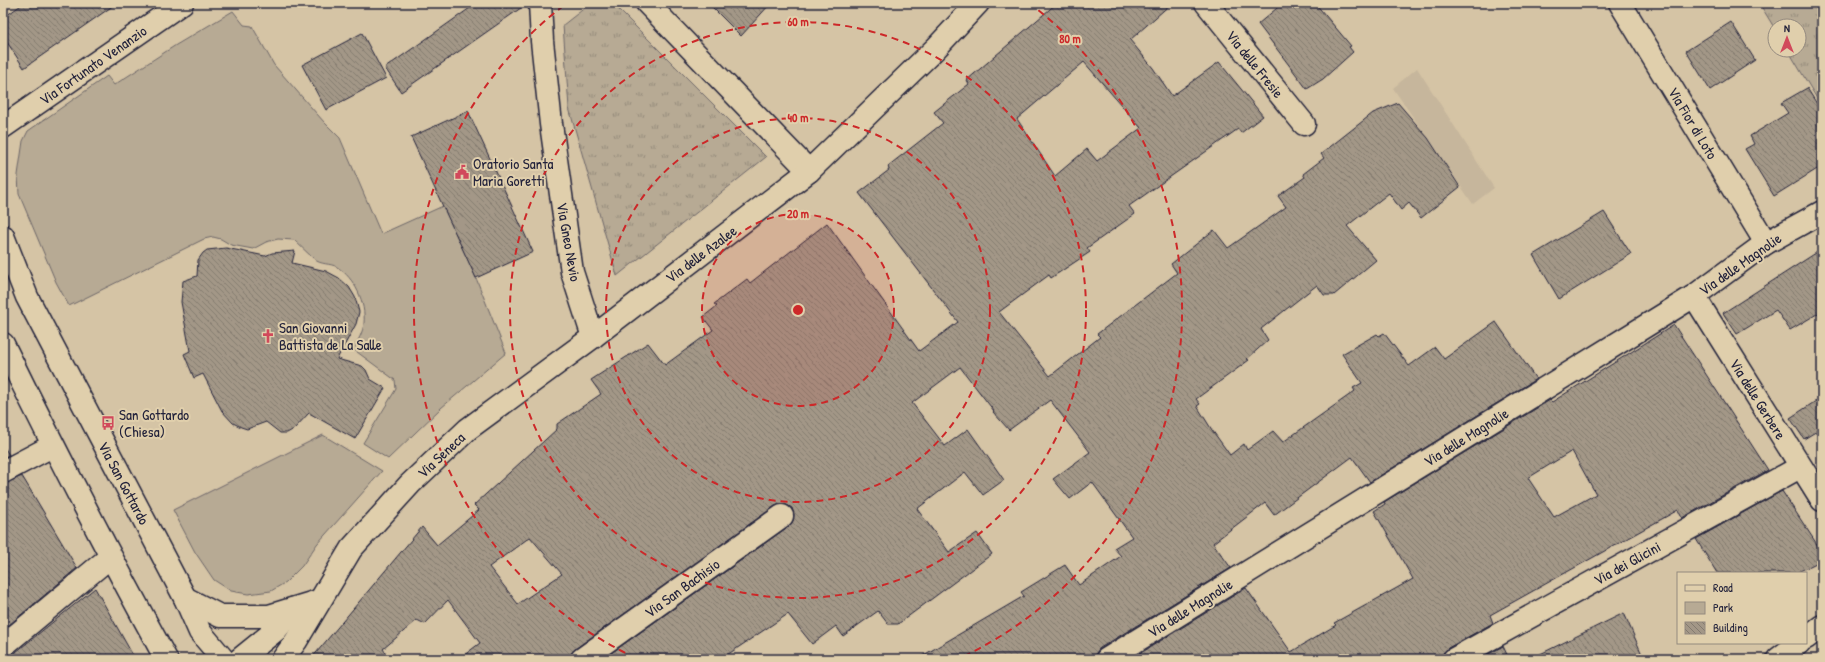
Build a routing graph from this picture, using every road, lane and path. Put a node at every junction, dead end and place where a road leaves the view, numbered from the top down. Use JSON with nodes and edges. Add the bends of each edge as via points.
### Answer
{"nodes":[{"id":1,"x":182,"y":3,"type":"edge"},
{"id":2,"x":540,"y":3,"type":"edge"},
{"id":3,"x":647,"y":3,"type":"edge"},
{"id":4,"x":978,"y":3,"type":"edge"},
{"id":5,"x":1206,"y":3,"type":"edge"},
{"id":6,"x":1620,"y":3,"type":"edge"},
{"id":7,"x":1304,"y":124,"type":"dead end"},
{"id":8,"x":3,"y":127,"type":"edge"},
{"id":9,"x":809,"y":171,"type":"junction"},
{"id":10,"x":1822,"y":212,"type":"edge"},
{"id":11,"x":3,"y":236,"type":"edge"},
{"id":12,"x":1766,"y":243,"type":"junction"},
{"id":13,"x":1694,"y":296,"type":"junction"},
{"id":14,"x":592,"y":337,"type":"junction"},
{"id":15,"x":3,"y":344,"type":"edge"},
{"id":16,"x":52,"y":446,"type":"junction"},
{"id":17,"x":1800,"y":467,"type":"junction"},
{"id":18,"x":3,"y":472,"type":"edge"},
{"id":19,"x":1822,"y":500,"type":"edge"},
{"id":20,"x":782,"y":516,"type":"dead end"},
{"id":21,"x":110,"y":557,"type":"junction"},
{"id":22,"x":185,"y":598,"type":"junction"},
{"id":23,"x":318,"y":602,"type":"junction"},
{"id":24,"x":293,"y":609,"type":"junction"},
{"id":25,"x":1822,"y":626,"type":"edge"},
{"id":26,"x":1807,"y":637,"type":"edge"},
{"id":27,"x":1798,"y":644,"type":"edge"},
{"id":28,"x":3,"y":646,"type":"edge"},
{"id":29,"x":166,"y":659,"type":"edge"},
{"id":30,"x":223,"y":659,"type":"edge"},
{"id":31,"x":240,"y":659,"type":"edge"},
{"id":32,"x":283,"y":659,"type":"edge"},
{"id":33,"x":582,"y":659,"type":"edge"},
{"id":34,"x":1108,"y":659,"type":"edge"},
{"id":35,"x":1454,"y":659,"type":"edge"},
{"id":36,"x":1778,"y":659,"type":"edge"}],
"edges":[{"from":1,"to":8,"type":"street","name":"Via Fortunato Venanzio"},
{"from":2,"to":14,"type":"street","name":"Via Gneo Nevio","via":[[551,124],[572,272]]},
{"from":3,"to":9,"type":"street"},
{"from":4,"to":9,"type":"street","name":"Via delle Azalee","via":[[936,48]]},
{"from":5,"to":7,"type":"street","name":"Via delle Fresie"},
{"from":6,"to":12,"type":"street","name":"Via Fior di Loto"},
{"from":9,"to":14,"type":"street","name":"Via delle Azalee"},
{"from":10,"to":12,"type":"street","name":"Via delle Magnolie"},
{"from":11,"to":22,"type":"street","name":"Via San Gottardo","via":[[27,297]]},
{"from":12,"to":13,"type":"street","name":"Via delle Magnolie"},
{"from":13,"to":17,"type":"street","name":"Via delle Gerbere"},
{"from":13,"to":34,"type":"street","name":"Via delle Magnolie"},
{"from":14,"to":23,"type":"street","name":"Via Seneca","via":[[468,430],[410,484],[351,549]]},
{"from":15,"to":16,"type":"street"},
{"from":16,"to":18,"type":"street"},
{"from":16,"to":21,"type":"street"},
{"from":17,"to":19,"type":"street","name":"Via delle Gerbere"},
{"from":17,"to":35,"type":"street","name":"Via dei Glicini"},
{"from":20,"to":33,"type":"street","name":"Via San Bachisio"},
{"from":21,"to":28,"type":"street"},
{"from":21,"to":29,"type":"street"},
{"from":22,"to":24,"type":"street","via":[[220,616],[269,616]]},
{"from":22,"to":30,"type":"street","name":"Via San Gottardo","via":[[200,632]]},
{"from":23,"to":24,"type":"street"},
{"from":23,"to":32,"type":"street","name":"Via Seneca"},
{"from":24,"to":31,"type":"street","via":[[276,630]]},
{"from":25,"to":26,"type":"street"},
{"from":27,"to":36,"type":"street"}]}
